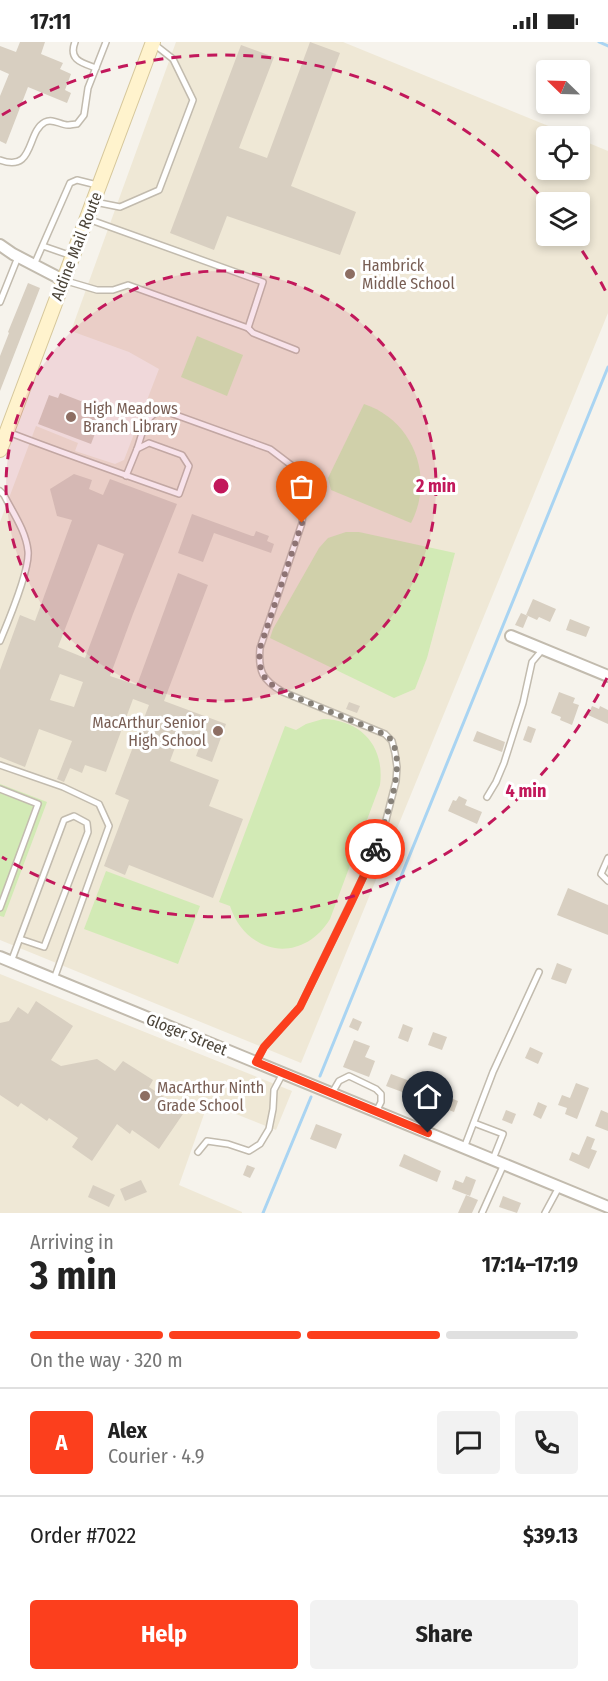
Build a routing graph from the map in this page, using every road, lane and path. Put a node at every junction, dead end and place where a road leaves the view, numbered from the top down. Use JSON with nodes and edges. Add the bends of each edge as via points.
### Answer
{"nodes":[{"id":1,"x":75,"y":42,"type":"edge"},
{"id":2,"x":106,"y":42,"type":"edge"},
{"id":3,"x":153,"y":43,"type":"edge"},
{"id":4,"x":96,"y":68,"type":"junction"},
{"id":5,"x":0,"y":160,"type":"edge"},
{"id":6,"x":99,"y":186,"type":"junction"},
{"id":7,"x":93,"y":202,"type":"junction"},
{"id":8,"x":87,"y":218,"type":"junction"},
{"id":9,"x":0,"y":245,"type":"edge"},
{"id":10,"x":43,"y":246,"type":"junction"},
{"id":11,"x":72,"y":256,"type":"junction"},
{"id":12,"x":18,"y":257,"type":"junction"},
{"id":13,"x":34,"y":265,"type":"junction"},
{"id":14,"x":63,"y":280,"type":"junction"},
{"id":15,"x":0,"y":302,"type":"edge"},
{"id":16,"x":248,"y":328,"type":"junction"},
{"id":17,"x":296,"y":350,"type":"dead end"},
{"id":18,"x":7,"y":431,"type":"junction"},
{"id":19,"x":137,"y":449,"type":"junction"},
{"id":20,"x":0,"y":450,"type":"edge"},
{"id":21,"x":126,"y":476,"type":"junction"},
{"id":22,"x":0,"y":491,"type":"edge"},
{"id":23,"x":511,"y":636,"type":"dead end"},
{"id":24,"x":0,"y":641,"type":"edge"},
{"id":25,"x":543,"y":649,"type":"junction"},
{"id":26,"x":608,"y":676,"type":"edge"},
{"id":27,"x":0,"y":765,"type":"edge"},
{"id":28,"x":0,"y":789,"type":"edge"},
{"id":29,"x":487,"y":797,"type":"dead end"},
{"id":30,"x":608,"y":858,"type":"edge"},
{"id":31,"x":608,"y":881,"type":"edge"},
{"id":32,"x":0,"y":908,"type":"edge"},
{"id":33,"x":20,"y":939,"type":"junction"},
{"id":34,"x":0,"y":957,"type":"edge"},
{"id":35,"x":11,"y":962,"type":"junction"},
{"id":36,"x":539,"y":972,"type":"dead end"},
{"id":37,"x":54,"y":979,"type":"junction"},
{"id":38,"x":256,"y":1062,"type":"junction"},
{"id":39,"x":283,"y":1073,"type":"junction"},
{"id":40,"x":332,"y":1093,"type":"junction"},
{"id":41,"x":376,"y":1112,"type":"junction"},
{"id":42,"x":474,"y":1123,"type":"junction"},
{"id":43,"x":464,"y":1148,"type":"junction"},
{"id":44,"x":198,"y":1152,"type":"dead end"},
{"id":45,"x":492,"y":1160,"type":"junction"},
{"id":46,"x":504,"y":1164,"type":"junction"},
{"id":47,"x":559,"y":1187,"type":"junction"},
{"id":48,"x":608,"y":1207,"type":"edge"},
{"id":49,"x":482,"y":1213,"type":"edge"},
{"id":50,"x":544,"y":1213,"type":"edge"},
{"id":51,"x":604,"y":1213,"type":"edge"}],
"edges":[{"from":1,"to":4,"type":"lane","via":[[73,55],[79,62]]},
{"from":2,"to":4,"type":"lane"},
{"from":3,"to":6,"type":"main road","name":"Aldine Mail Route"},
{"from":3,"to":7,"type":"lane","via":[[173,59],[193,100],[159,190],[120,207]]},
{"from":4,"to":5,"type":"lane","via":[[84,115],[77,124],[46,122],[39,127],[25,157],[17,162]]},
{"from":6,"to":7,"type":"main road","name":"Aldine Mail Route"},
{"from":6,"to":10,"type":"lane","via":[[77,180],[70,183]]},
{"from":7,"to":8,"type":"main road","name":"Aldine Mail Route"},
{"from":8,"to":11,"type":"main road","name":"Aldine Mail Route"},
{"from":8,"to":16,"type":"lane","via":[[263,282]]},
{"from":9,"to":12,"type":"street"},
{"from":10,"to":11,"type":"lane"},
{"from":10,"to":13,"type":"lane"},
{"from":11,"to":14,"type":"main road","name":"Aldine Mail Route"},
{"from":12,"to":13,"type":"street"},
{"from":12,"to":15,"type":"lane"},
{"from":13,"to":14,"type":"street"},
{"from":14,"to":16,"type":"lane","via":[[97,290],[128,285]]},
{"from":14,"to":18,"type":"main road","name":"Aldine Mail Route"},
{"from":16,"to":17,"type":"lane"},
{"from":18,"to":20,"type":"main road","name":"Aldine Mail Route"},
{"from":18,"to":21,"type":"lane"},
{"from":19,"to":21,"type":"lane"},
{"from":19,"to":21,"type":"lane","via":[[149,443],[183,455],[189,466],[178,494]]},
{"from":19,"to":38,"type":"lane","via":[[147,420],[162,410],[270,449],[291,465],[305,492],[302,523],[260,648],[261,671],[272,686],[283,692],[384,734],[392,741],[395,753],[396,781],[368,867],[300,1007],[264,1047]]},
{"from":22,"to":24,"type":"lane","via":[[22,528],[29,563]]},
{"from":23,"to":25,"type":"street"},
{"from":25,"to":26,"type":"street"},
{"from":25,"to":29,"type":"lane","via":[[532,662],[504,763]]},
{"from":27,"to":37,"type":"lane","via":[[99,804],[109,826]]},
{"from":28,"to":32,"type":"lane","via":[[38,804]]},
{"from":30,"to":31,"type":"lane","via":[[601,874]]},
{"from":33,"to":33,"type":"lane","via":[[64,820],[74,816],[87,823],[88,832],[44,947]]},
{"from":33,"to":35,"type":"lane"},
{"from":34,"to":35,"type":"street","name":"Gloger Street"},
{"from":35,"to":37,"type":"street","name":"Gloger Street"},
{"from":36,"to":42,"type":"lane"},
{"from":37,"to":38,"type":"street","name":"Gloger Street"},
{"from":38,"to":39,"type":"street","name":"Gloger Street"},
{"from":39,"to":40,"type":"street","name":"Gloger Street"},
{"from":39,"to":44,"type":"lane","via":[[274,1090],[269,1129],[260,1144],[249,1151],[207,1142]]},
{"from":40,"to":41,"type":"street","name":"Gloger Street"},
{"from":40,"to":41,"type":"lane","via":[[339,1081],[349,1076],[381,1094]]},
{"from":41,"to":43,"type":"street","name":"Gloger Street"},
{"from":42,"to":43,"type":"lane"},
{"from":42,"to":45,"type":"lane","via":[[503,1134]]},
{"from":43,"to":45,"type":"street","name":"Gloger Street"},
{"from":45,"to":46,"type":"street","name":"Gloger Street"},
{"from":46,"to":47,"type":"street","name":"Gloger Street"},
{"from":46,"to":49,"type":"lane"},
{"from":47,"to":48,"type":"street","name":"Gloger Street"},
{"from":47,"to":50,"type":"lane"},
{"from":48,"to":51,"type":"lane"}]}
